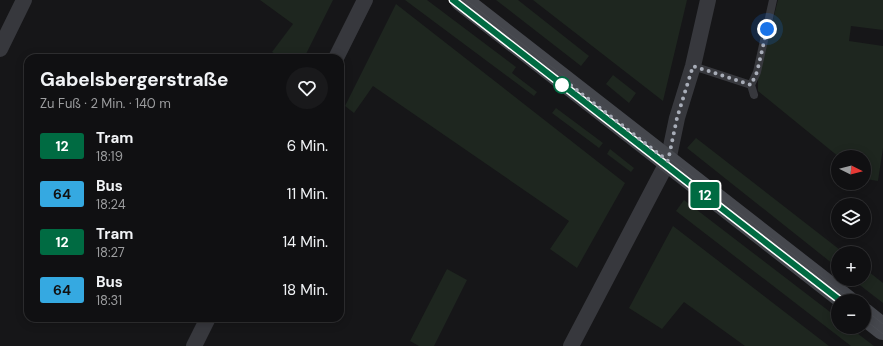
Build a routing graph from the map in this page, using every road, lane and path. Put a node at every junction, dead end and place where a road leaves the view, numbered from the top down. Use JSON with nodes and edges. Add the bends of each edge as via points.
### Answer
{"nodes":[{"id":1,"x":24,"y":0,"type":"edge"},
{"id":2,"x":365,"y":0,"type":"edge"},
{"id":3,"x":461,"y":0,"type":"edge"},
{"id":4,"x":708,"y":0,"type":"edge"},
{"id":5,"x":773,"y":0,"type":"edge"},
{"id":6,"x":0,"y":49,"type":"edge"},
{"id":7,"x":338,"y":54,"type":"edge"},
{"id":8,"x":693,"y":66,"type":"junction"},
{"id":9,"x":751,"y":85,"type":"junction"},
{"id":10,"x":754,"y":96,"type":"dead end"},
{"id":11,"x":668,"y":161,"type":"junction"},
{"id":12,"x":838,"y":294,"type":"edge"},
{"id":13,"x":871,"y":320,"type":"edge"},
{"id":14,"x":206,"y":322,"type":"edge"},
{"id":15,"x":883,"y":329,"type":"edge"},
{"id":16,"x":194,"y":346,"type":"edge"},
{"id":17,"x":571,"y":346,"type":"edge"}],
"edges":[{"from":1,"to":6,"type":"street"},
{"from":2,"to":7,"type":"street"},
{"from":3,"to":11,"type":"main road"},
{"from":4,"to":8,"type":"street"},
{"from":5,"to":9,"type":"lane","via":[[757,72]]},
{"from":8,"to":9,"type":"lane"},
{"from":8,"to":11,"type":"street","via":[[677,118]]},
{"from":9,"to":10,"type":"lane"},
{"from":11,"to":12,"type":"main road"},
{"from":11,"to":17,"type":"street"},
{"from":13,"to":15,"type":"main road"},
{"from":14,"to":16,"type":"street"}]}
